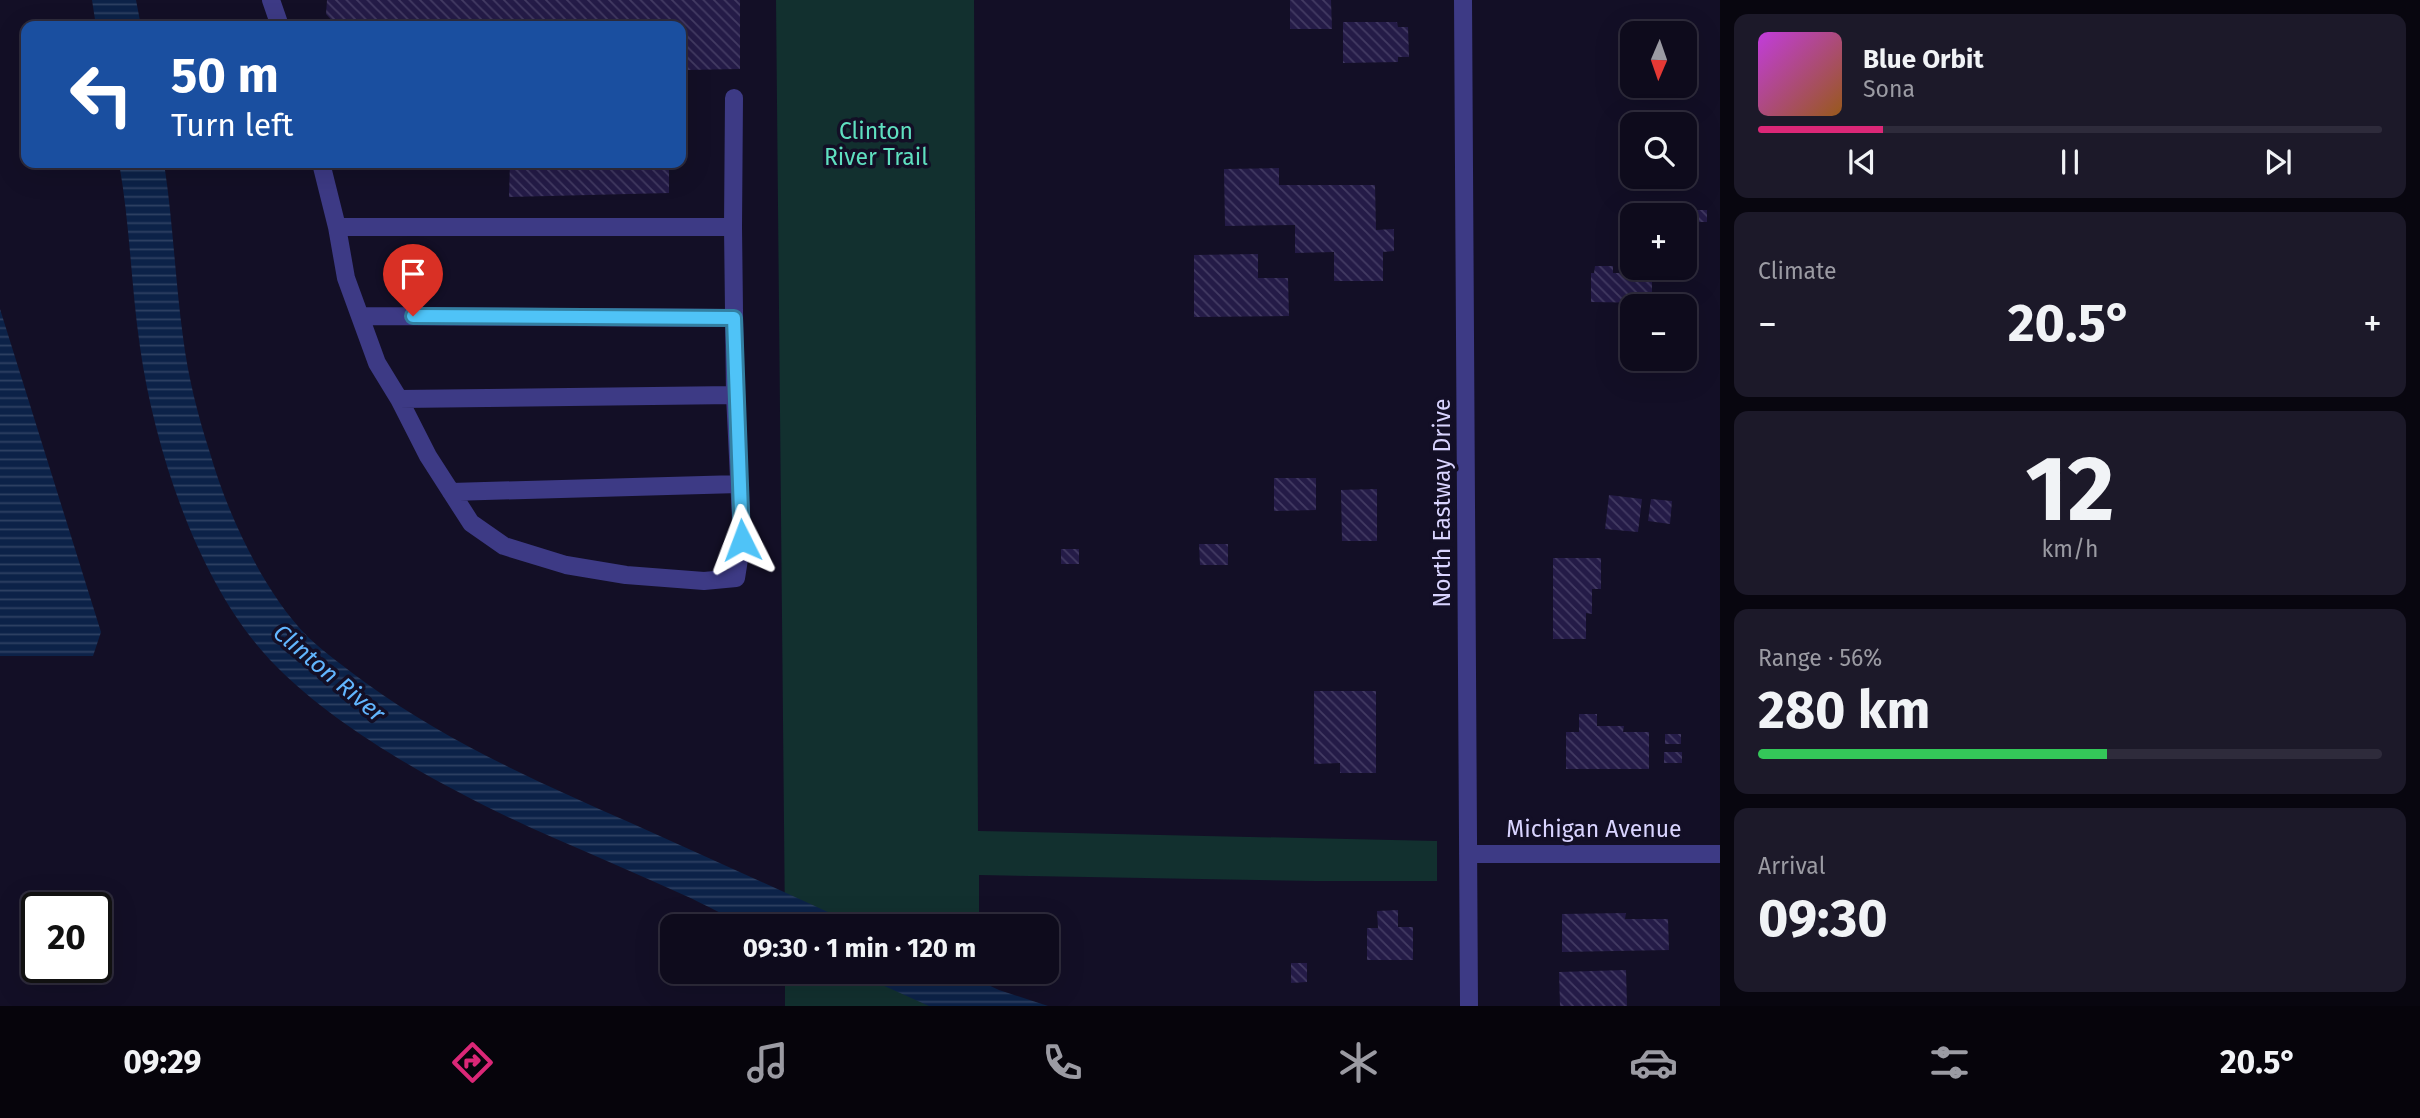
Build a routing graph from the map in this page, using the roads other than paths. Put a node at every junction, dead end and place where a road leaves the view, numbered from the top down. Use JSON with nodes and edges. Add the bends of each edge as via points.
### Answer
{"nodes":[{"id":1,"x":271,"y":0,"type":"edge"},
{"id":2,"x":1463,"y":0,"type":"edge"},
{"id":3,"x":278,"y":21,"type":"edge"},
{"id":4,"x":734,"y":98,"type":"dead end"},
{"id":5,"x":322,"y":168,"type":"edge"},
{"id":6,"x":337,"y":227,"type":"junction"},
{"id":7,"x":733,"y":227,"type":"junction"},
{"id":8,"x":360,"y":316,"type":"junction"},
{"id":9,"x":734,"y":318,"type":"junction"},
{"id":10,"x":735,"y":395,"type":"junction"},
{"id":11,"x":400,"y":398,"type":"junction"},
{"id":12,"x":739,"y":484,"type":"junction"},
{"id":13,"x":451,"y":492,"type":"junction"},
{"id":14,"x":1720,"y":853,"type":"edge"},
{"id":15,"x":1468,"y":854,"type":"junction"},
{"id":16,"x":1469,"y":1006,"type":"edge"}],
"edges":[{"from":1,"to":3,"type":"street"},
{"from":2,"to":15,"type":"street","name":"North Eastway Drive"},
{"from":4,"to":7,"type":"street"},
{"from":5,"to":6,"type":"street"},
{"from":6,"to":7,"type":"street"},
{"from":6,"to":8,"type":"street","via":[[346,278]]},
{"from":7,"to":9,"type":"street"},
{"from":8,"to":9,"type":"street"},
{"from":8,"to":11,"type":"street","via":[[377,363]]},
{"from":9,"to":10,"type":"street"},
{"from":10,"to":11,"type":"street"},
{"from":10,"to":12,"type":"street"},
{"from":11,"to":13,"type":"street"},
{"from":12,"to":13,"type":"street"},
{"from":12,"to":13,"type":"street","via":[[742,540],[736,578],[704,582],[578,567],[504,547],[471,523]]},
{"from":14,"to":15,"type":"street","name":"Michigan Avenue"},
{"from":15,"to":16,"type":"street","name":"North Eastway Drive"}]}
